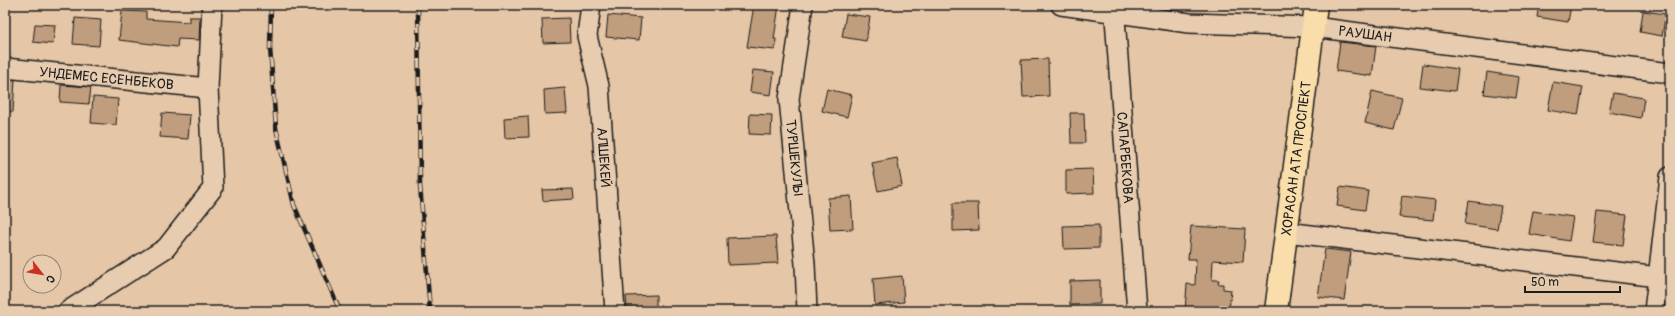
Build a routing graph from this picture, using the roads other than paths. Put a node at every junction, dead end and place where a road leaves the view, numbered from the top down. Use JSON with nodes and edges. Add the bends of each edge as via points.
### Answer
{"nodes":[{"id":1,"x":212,"y":5,"type":"edge"},
{"id":2,"x":591,"y":5,"type":"edge"},
{"id":3,"x":803,"y":5,"type":"edge"},
{"id":4,"x":1061,"y":5,"type":"edge"},
{"id":5,"x":1316,"y":5,"type":"edge"},
{"id":6,"x":1114,"y":9,"type":"edge"},
{"id":7,"x":1313,"y":27,"type":"junction"},
{"id":8,"x":5,"y":68,"type":"edge"},
{"id":9,"x":1670,"y":73,"type":"edge"},
{"id":10,"x":208,"y":88,"type":"junction"},
{"id":11,"x":1670,"y":177,"type":"edge"},
{"id":12,"x":1286,"y":232,"type":"junction"},
{"id":13,"x":1658,"y":277,"type":"junction"},
{"id":14,"x":68,"y":311,"type":"edge"},
{"id":15,"x":615,"y":311,"type":"edge"},
{"id":16,"x":807,"y":311,"type":"edge"},
{"id":17,"x":1137,"y":311,"type":"edge"},
{"id":18,"x":1276,"y":311,"type":"edge"},
{"id":19,"x":1654,"y":311,"type":"edge"}],
"edges":[{"from":1,"to":10,"type":"street"},
{"from":2,"to":15,"type":"street","name":"АЛШЕКЕЙ","via":[[587,36],[599,86]]},
{"from":3,"to":16,"type":"street","name":"ТУРШЕКУЛЫ","via":[[789,98]]},
{"from":4,"to":6,"type":"street","name":"РАУШАН"},
{"from":5,"to":7,"type":"main road","name":"ХОРАСАН АТА ПРОСПЕКТ"},
{"from":6,"to":7,"type":"street","name":"РАУШАН","via":[[1189,23]]},
{"from":6,"to":17,"type":"street","name":"САПАРБЕКОВА"},
{"from":7,"to":9,"type":"street","name":"РАУШАН"},
{"from":7,"to":12,"type":"main road","name":"ХОРАСАН АТА ПРОСПЕКТ"},
{"from":8,"to":10,"type":"street","name":"УНДЕМЕС ЕСЕНБЕКОВ"},
{"from":10,"to":14,"type":"street","via":[[213,188],[166,248]]},
{"from":11,"to":13,"type":"street"},
{"from":12,"to":13,"type":"street"},
{"from":12,"to":18,"type":"main road","name":"ХОРАСАН АТА ПРОСПЕКТ"},
{"from":13,"to":19,"type":"street"}]}
